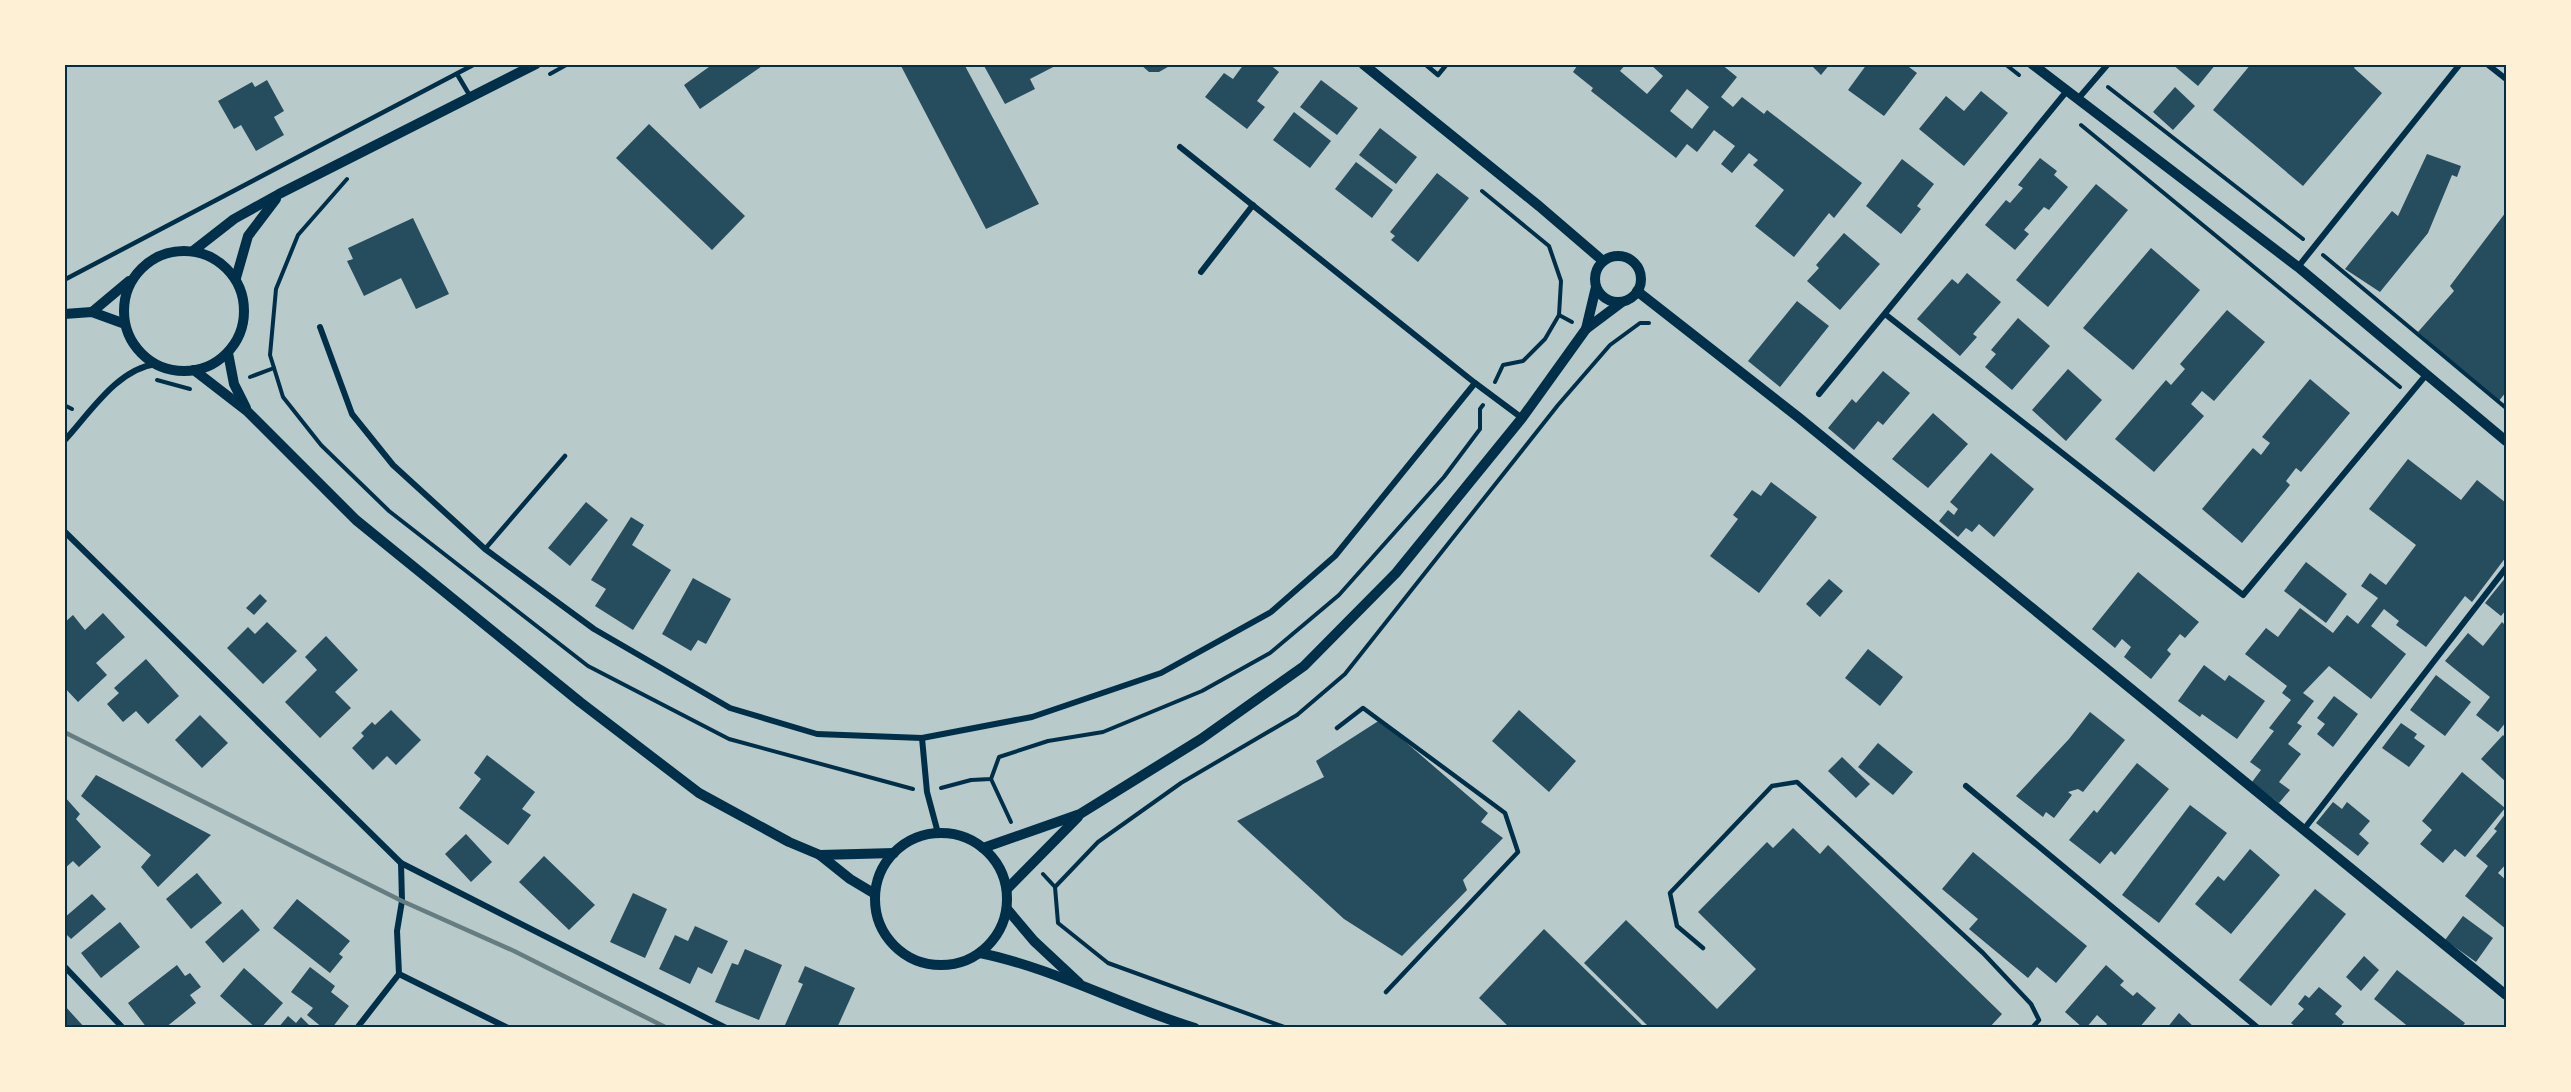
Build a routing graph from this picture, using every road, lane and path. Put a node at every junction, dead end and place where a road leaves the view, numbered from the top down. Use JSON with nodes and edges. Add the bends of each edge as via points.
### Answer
{"nodes":[{"id":1,"x":475,"y":64,"type":"edge"},
{"id":2,"x":536,"y":64,"type":"edge"},
{"id":3,"x":568,"y":64,"type":"edge"},
{"id":4,"x":1363,"y":64,"type":"edge"},
{"id":5,"x":1425,"y":64,"type":"edge"},
{"id":6,"x":1447,"y":64,"type":"edge"},
{"id":7,"x":2006,"y":64,"type":"edge"},
{"id":8,"x":2032,"y":64,"type":"edge"},
{"id":9,"x":2108,"y":64,"type":"edge"},
{"id":10,"x":2460,"y":64,"type":"edge"},
{"id":11,"x":2487,"y":64,"type":"edge"},
{"id":12,"x":457,"y":74,"type":"junction"},
{"id":13,"x":547,"y":75,"type":"dead end"},
{"id":14,"x":2022,"y":78,"type":"dead end"},
{"id":15,"x":2096,"y":78,"type":"junction"},
{"id":16,"x":2506,"y":79,"type":"edge"},
{"id":17,"x":2066,"y":92,"type":"junction"},
{"id":18,"x":472,"y":98,"type":"junction"},
{"id":19,"x":2077,"y":100,"type":"junction"},
{"id":20,"x":2056,"y":105,"type":"junction"},
{"id":21,"x":1180,"y":147,"type":"dead end"},
{"id":22,"x":348,"y":177,"type":"dead end"},
{"id":23,"x":1482,"y":191,"type":"dead end"},
{"id":24,"x":279,"y":194,"type":"junction"},
{"id":25,"x":1253,"y":205,"type":"junction"},
{"id":26,"x":2314,"y":248,"type":"junction"},
{"id":27,"x":192,"y":251,"type":"junction"},
{"id":28,"x":1603,"y":261,"type":"junction"},
{"id":29,"x":2298,"y":267,"type":"junction"},
{"id":30,"x":1201,"y":272,"type":"dead end"},
{"id":31,"x":134,"y":278,"type":"junction"},
{"id":32,"x":236,"y":278,"type":"junction"},
{"id":33,"x":64,"y":280,"type":"edge"},
{"id":34,"x":1596,"y":287,"type":"junction"},
{"id":35,"x":1637,"y":291,"type":"junction"},
{"id":36,"x":1622,"y":302,"type":"junction"},
{"id":37,"x":92,"y":312,"type":"junction"},
{"id":38,"x":64,"y":314,"type":"edge"},
{"id":39,"x":1885,"y":314,"type":"junction"},
{"id":40,"x":125,"y":324,"type":"junction"},
{"id":41,"x":320,"y":327,"type":"dead end"},
{"id":42,"x":1586,"y":329,"type":"junction"},
{"id":43,"x":228,"y":353,"type":"junction"},
{"id":44,"x":156,"y":364,"type":"junction"},
{"id":45,"x":274,"y":368,"type":"junction"},
{"id":46,"x":194,"y":370,"type":"junction"},
{"id":47,"x":2426,"y":375,"type":"junction"},
{"id":48,"x":146,"y":377,"type":"dead end"},
{"id":49,"x":243,"y":380,"type":"dead end"},
{"id":50,"x":1475,"y":383,"type":"junction"},
{"id":51,"x":195,"y":391,"type":"dead end"},
{"id":52,"x":1490,"y":394,"type":"junction"},
{"id":53,"x":1819,"y":394,"type":"dead end"},
{"id":54,"x":2409,"y":394,"type":"junction"},
{"id":55,"x":2506,"y":408,"type":"edge"},
{"id":56,"x":247,"y":411,"type":"junction"},
{"id":57,"x":1522,"y":418,"type":"junction"},
{"id":58,"x":64,"y":441,"type":"edge"},
{"id":59,"x":2506,"y":441,"type":"edge"},
{"id":60,"x":565,"y":456,"type":"dead end"},
{"id":61,"x":64,"y":531,"type":"edge"},
{"id":62,"x":485,"y":549,"type":"junction"},
{"id":63,"x":2506,"y":568,"type":"edge"},
{"id":64,"x":1337,"y":728,"type":"dead end"},
{"id":65,"x":922,"y":738,"type":"junction"},
{"id":66,"x":1965,"y":786,"type":"dead end"},
{"id":67,"x":927,"y":792,"type":"junction"},
{"id":68,"x":1080,"y":814,"type":"junction"},
{"id":69,"x":2304,"y":828,"type":"junction"},
{"id":70,"x":938,"y":833,"type":"junction"},
{"id":71,"x":984,"y":848,"type":"junction"},
{"id":72,"x":894,"y":853,"type":"junction"},
{"id":73,"x":820,"y":855,"type":"junction"},
{"id":74,"x":401,"y":863,"type":"junction"},
{"id":75,"x":1055,"y":887,"type":"dead end"},
{"id":76,"x":1007,"y":889,"type":"junction"},
{"id":77,"x":875,"y":894,"type":"junction"},
{"id":78,"x":1007,"y":909,"type":"junction"},
{"id":79,"x":1703,"y":948,"type":"dead end"},
{"id":80,"x":980,"y":953,"type":"junction"},
{"id":81,"x":64,"y":966,"type":"edge"},
{"id":82,"x":399,"y":974,"type":"junction"},
{"id":83,"x":1083,"y":987,"type":"junction"},
{"id":84,"x":1386,"y":992,"type":"dead end"},
{"id":85,"x":2506,"y":995,"type":"edge"},
{"id":86,"x":123,"y":1028,"type":"edge"},
{"id":87,"x":357,"y":1028,"type":"edge"},
{"id":88,"x":508,"y":1028,"type":"edge"},
{"id":89,"x":726,"y":1028,"type":"edge"},
{"id":90,"x":1195,"y":1028,"type":"edge"},
{"id":91,"x":1287,"y":1028,"type":"edge"},
{"id":92,"x":2032,"y":1028,"type":"edge"},
{"id":93,"x":2258,"y":1028,"type":"edge"}],
"edges":[{"from":1,"to":12,"type":"lane"},
{"from":2,"to":18,"type":"street"},
{"from":3,"to":13,"type":"path"},
{"from":4,"to":28,"type":"street"},
{"from":5,"to":6,"type":"lane","via":[[1438,75]]},
{"from":7,"to":14,"type":"path"},
{"from":8,"to":17,"type":"street"},
{"from":9,"to":15,"type":"street"},
{"from":10,"to":26,"type":"street"},
{"from":11,"to":16,"type":"street"},
{"from":12,"to":18,"type":"lane"},
{"from":12,"to":33,"type":"lane"},
{"from":15,"to":19,"type":"street"},
{"from":15,"to":26,"type":"path"},
{"from":17,"to":19,"type":"street"},
{"from":17,"to":20,"type":"street"},
{"from":18,"to":24,"type":"street"},
{"from":19,"to":29,"type":"street"},
{"from":20,"to":39,"type":"street"},
{"from":20,"to":54,"type":"path"},
{"from":21,"to":25,"type":"street"},
{"from":22,"to":45,"type":"path","via":[[298,235],[276,289],[270,355]]},
{"from":23,"to":52,"type":"path","via":[[1549,246],[1561,281],[1559,315],[1545,339],[1523,361],[1503,366]]},
{"from":24,"to":27,"type":"street","via":[[234,219]]},
{"from":24,"to":32,"type":"street","via":[[248,236]]},
{"from":25,"to":30,"type":"street"},
{"from":25,"to":50,"type":"street"},
{"from":26,"to":29,"type":"street"},
{"from":26,"to":55,"type":"path"},
{"from":27,"to":31,"type":"street","via":[[159,256]]},
{"from":27,"to":32,"type":"street","via":[[209,255]]},
{"from":28,"to":34,"type":"street","via":[[1594,277]]},
{"from":28,"to":35,"type":"street","via":[[1612,256],[1630,260],[1640,274]]},
{"from":29,"to":47,"type":"street"},
{"from":31,"to":37,"type":"street"},
{"from":31,"to":40,"type":"street","via":[[127,292]]},
{"from":32,"to":43,"type":"street","via":[[245,317]]},
{"from":34,"to":36,"type":"street","via":[[1607,300]]},
{"from":34,"to":42,"type":"street"},
{"from":35,"to":36,"type":"street"},
{"from":35,"to":69,"type":"street"},
{"from":36,"to":42,"type":"street"},
{"from":37,"to":38,"type":"street"},
{"from":37,"to":40,"type":"street"},
{"from":39,"to":53,"type":"street"},
{"from":39,"to":54,"type":"street","via":[[2243,595]]},
{"from":40,"to":44,"type":"street","via":[[131,340]]},
{"from":41,"to":62,"type":"street","via":[[352,414],[393,465]]},
{"from":42,"to":57,"type":"street"},
{"from":43,"to":46,"type":"street"},
{"from":43,"to":56,"type":"street","via":[[234,384]]},
{"from":44,"to":46,"type":"street"},
{"from":44,"to":58,"type":"street","via":[[141,366],[123,376]]},
{"from":45,"to":49,"type":"path"},
{"from":45,"to":67,"type":"path","via":[[283,397],[321,446],[390,511],[588,666],[729,739]]},
{"from":46,"to":56,"type":"street"},
{"from":47,"to":54,"type":"street"},
{"from":47,"to":59,"type":"street"},
{"from":48,"to":51,"type":"path"},
{"from":50,"to":52,"type":"street"},
{"from":50,"to":65,"type":"street","via":[[1335,556],[1271,612],[1161,673],[1032,717]]},
{"from":52,"to":57,"type":"street"},
{"from":52,"to":67,"type":"path","via":[[1480,409],[1480,429],[1444,477],[1339,595],[1270,653],[1202,691],[1103,732],[1048,741],[999,757],[991,779],[971,780]]},
{"from":56,"to":73,"type":"street","via":[[356,520],[580,702],[699,793]]},
{"from":57,"to":68,"type":"street","via":[[1396,573],[1304,666],[1201,739]]},
{"from":60,"to":62,"type":"lane"},
{"from":61,"to":74,"type":"street"},
{"from":62,"to":65,"type":"street","via":[[594,629],[730,708],[817,734]]},
{"from":63,"to":69,"type":"street"},
{"from":64,"to":84,"type":"lane","via":[[1362,708],[1505,813],[1518,852]]},
{"from":65,"to":67,"type":"street"},
{"from":66,"to":93,"type":"street"},
{"from":67,"to":70,"type":"street"},
{"from":68,"to":71,"type":"street"},
{"from":68,"to":76,"type":"street"},
{"from":69,"to":85,"type":"street"},
{"from":70,"to":71,"type":"street","via":[[970,840]]},
{"from":70,"to":72,"type":"street","via":[[921,836]]},
{"from":71,"to":76,"type":"street","via":[[1003,874]]},
{"from":72,"to":73,"type":"street"},
{"from":72,"to":77,"type":"street","via":[[881,872]]},
{"from":73,"to":77,"type":"street"},
{"from":74,"to":82,"type":"street","via":[[402,901],[396,931]]},
{"from":74,"to":89,"type":"street"},
{"from":75,"to":91,"type":"path","via":[[1058,923],[1108,963]]},
{"from":76,"to":78,"type":"street"},
{"from":77,"to":80,"type":"street","via":[[876,913],[883,930],[894,946],[909,957],[926,964],[945,965]]},
{"from":78,"to":80,"type":"street","via":[[997,933]]},
{"from":78,"to":83,"type":"street"},
{"from":79,"to":92,"type":"lane","via":[[1677,926],[1670,894],[1772,786],[1797,782],[1983,953],[2031,1004],[2039,1020]]},
{"from":80,"to":83,"type":"street","via":[[1018,961]]},
{"from":81,"to":86,"type":"street"},
{"from":82,"to":87,"type":"street"},
{"from":82,"to":88,"type":"street"},
{"from":83,"to":90,"type":"street"}]}
